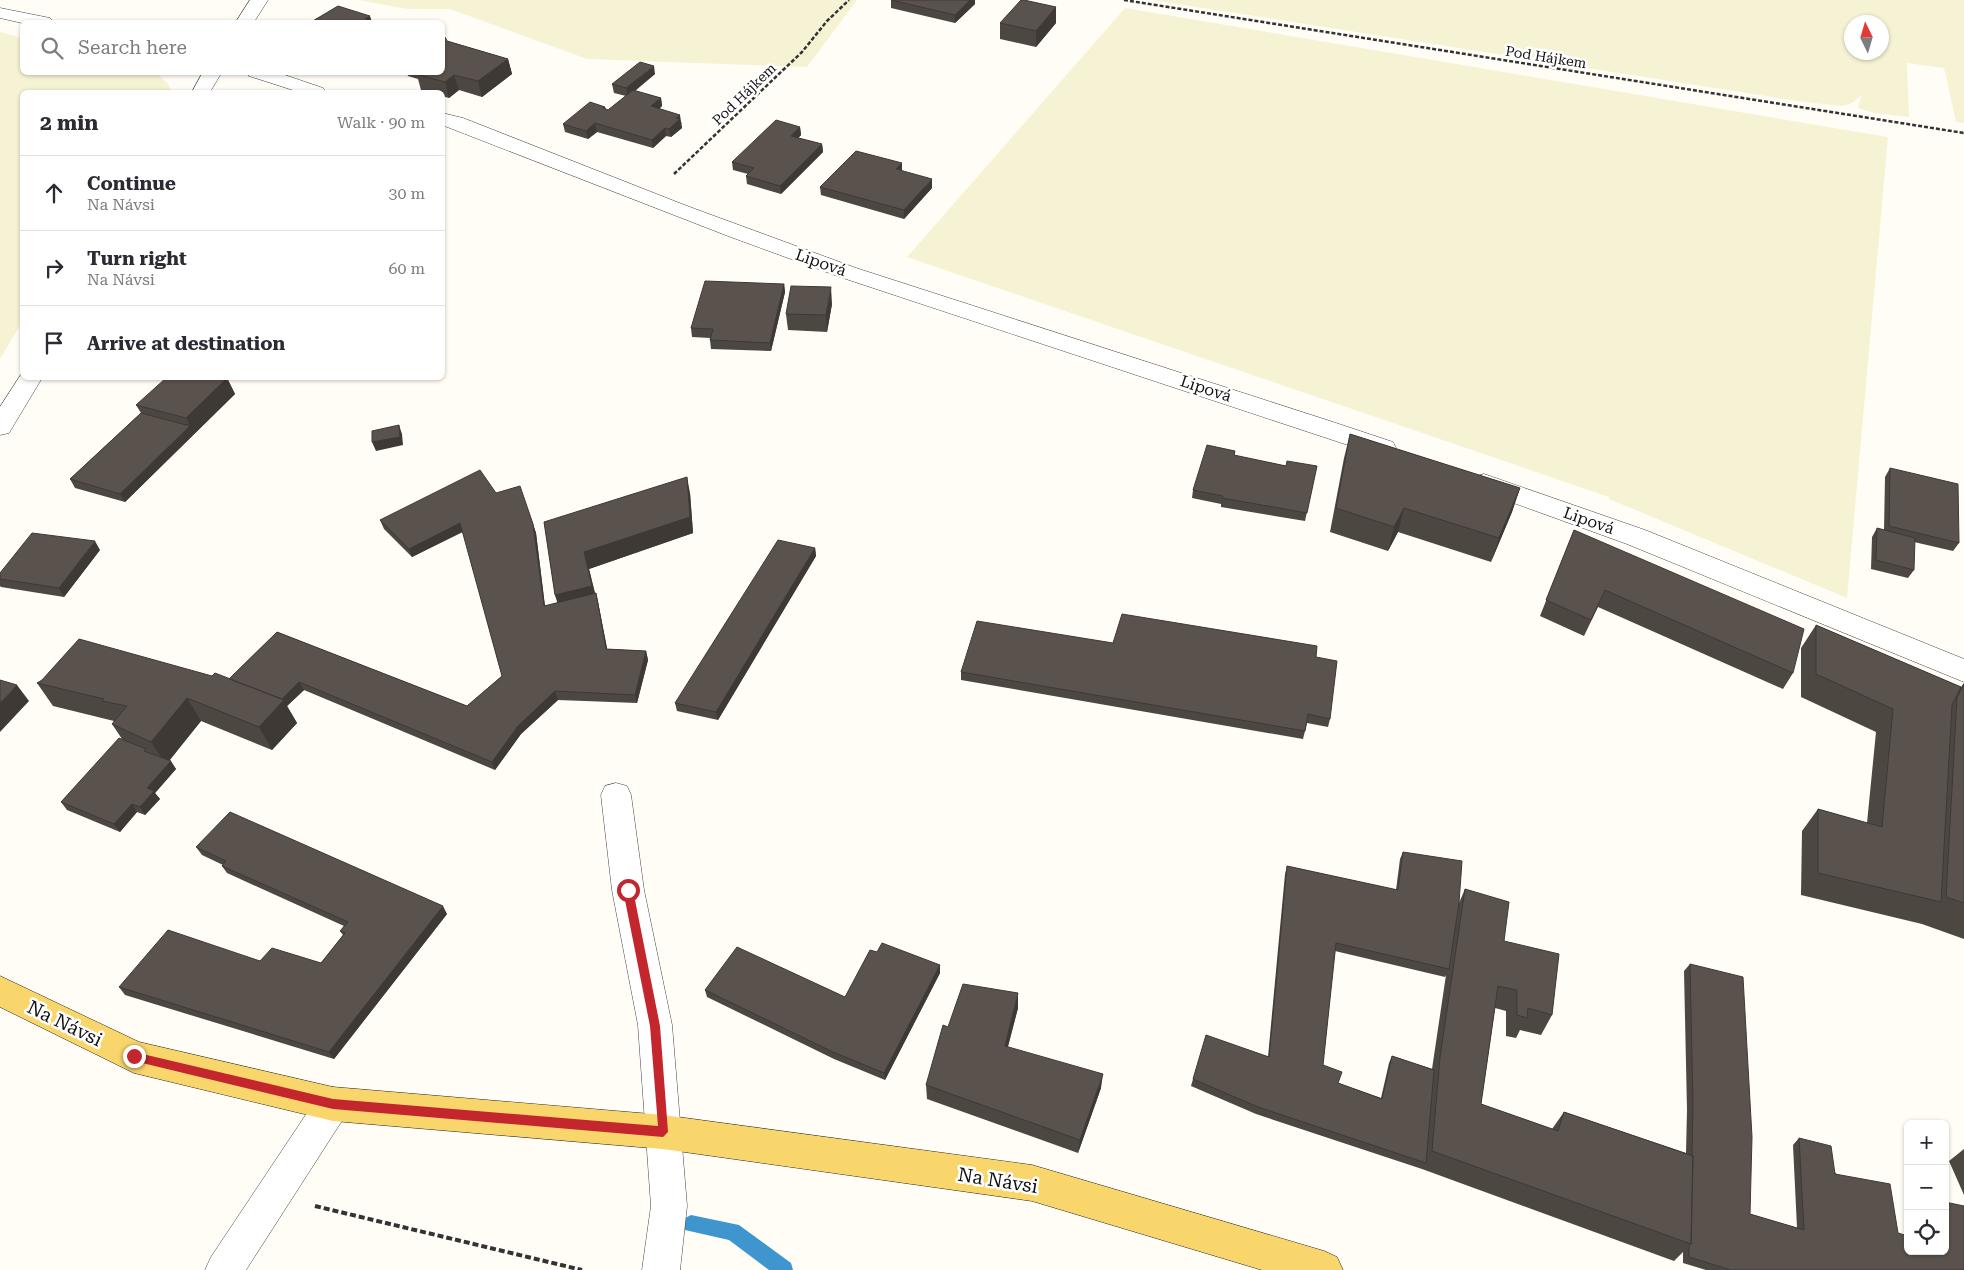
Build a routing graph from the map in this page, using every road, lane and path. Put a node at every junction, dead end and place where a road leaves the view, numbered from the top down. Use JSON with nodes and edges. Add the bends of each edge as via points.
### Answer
{"nodes":[{"id":1,"x":259,"y":0,"type":"edge"},
{"id":2,"x":849,"y":0,"type":"edge"},
{"id":3,"x":1124,"y":0,"type":"edge"},
{"id":4,"x":0,"y":13,"type":"edge"},
{"id":5,"x":34,"y":20,"type":"edge"},
{"id":6,"x":246,"y":20,"type":"edge"},
{"id":7,"x":211,"y":75,"type":"edge"},
{"id":8,"x":265,"y":75,"type":"edge"},
{"id":9,"x":202,"y":90,"type":"edge"},
{"id":10,"x":310,"y":90,"type":"edge"},
{"id":11,"x":445,"y":120,"type":"edge"},
{"id":12,"x":1964,"y":132,"type":"edge"},
{"id":13,"x":648,"y":198,"type":"junction"},
{"id":14,"x":29,"y":380,"type":"edge"},
{"id":15,"x":0,"y":427,"type":"edge"},
{"id":16,"x":1400,"y":454,"type":"edge"},
{"id":17,"x":1466,"y":477,"type":"edge"},
{"id":18,"x":1964,"y":671,"type":"edge"},
{"id":19,"x":616,"y":795,"type":"dead end"},
{"id":20,"x":0,"y":991,"type":"edge"},
{"id":21,"x":333,"y":1104,"type":"junction"},
{"id":22,"x":663,"y":1132,"type":"junction"},
{"id":23,"x":272,"y":1196,"type":"junction"},
{"id":24,"x":224,"y":1270,"type":"edge"},
{"id":25,"x":582,"y":1270,"type":"edge"},
{"id":26,"x":661,"y":1270,"type":"edge"},
{"id":27,"x":1324,"y":1270,"type":"edge"}],
"edges":[{"from":1,"to":6,"type":"street"},
{"from":2,"to":13,"type":"path","name":"Pod Hájkem","via":[[802,52]]},
{"from":3,"to":12,"type":"path","name":"Pod Hájkem"},
{"from":4,"to":5,"type":"street"},
{"from":7,"to":9,"type":"street"},
{"from":8,"to":10,"type":"street"},
{"from":11,"to":13,"type":"street","name":"Lipová"},
{"from":13,"to":16,"type":"street","name":"Lipová","via":[[903,291],[1278,411]]},
{"from":14,"to":15,"type":"street"},
{"from":17,"to":18,"type":"street","name":"Lipová","via":[[1636,537]]},
{"from":19,"to":22,"type":"street","via":[[628,890],[655,1026]]},
{"from":20,"to":21,"type":"main road","name":"Na Návsi","via":[[134,1056]]},
{"from":21,"to":22,"type":"main road","name":"Na Návsi"},
{"from":21,"to":23,"type":"street"},
{"from":22,"to":26,"type":"street","via":[[669,1206]]},
{"from":22,"to":27,"type":"main road","name":"Na Návsi","via":[[1032,1184]]},
{"from":23,"to":24,"type":"street"},
{"from":23,"to":25,"type":"path"}]}
